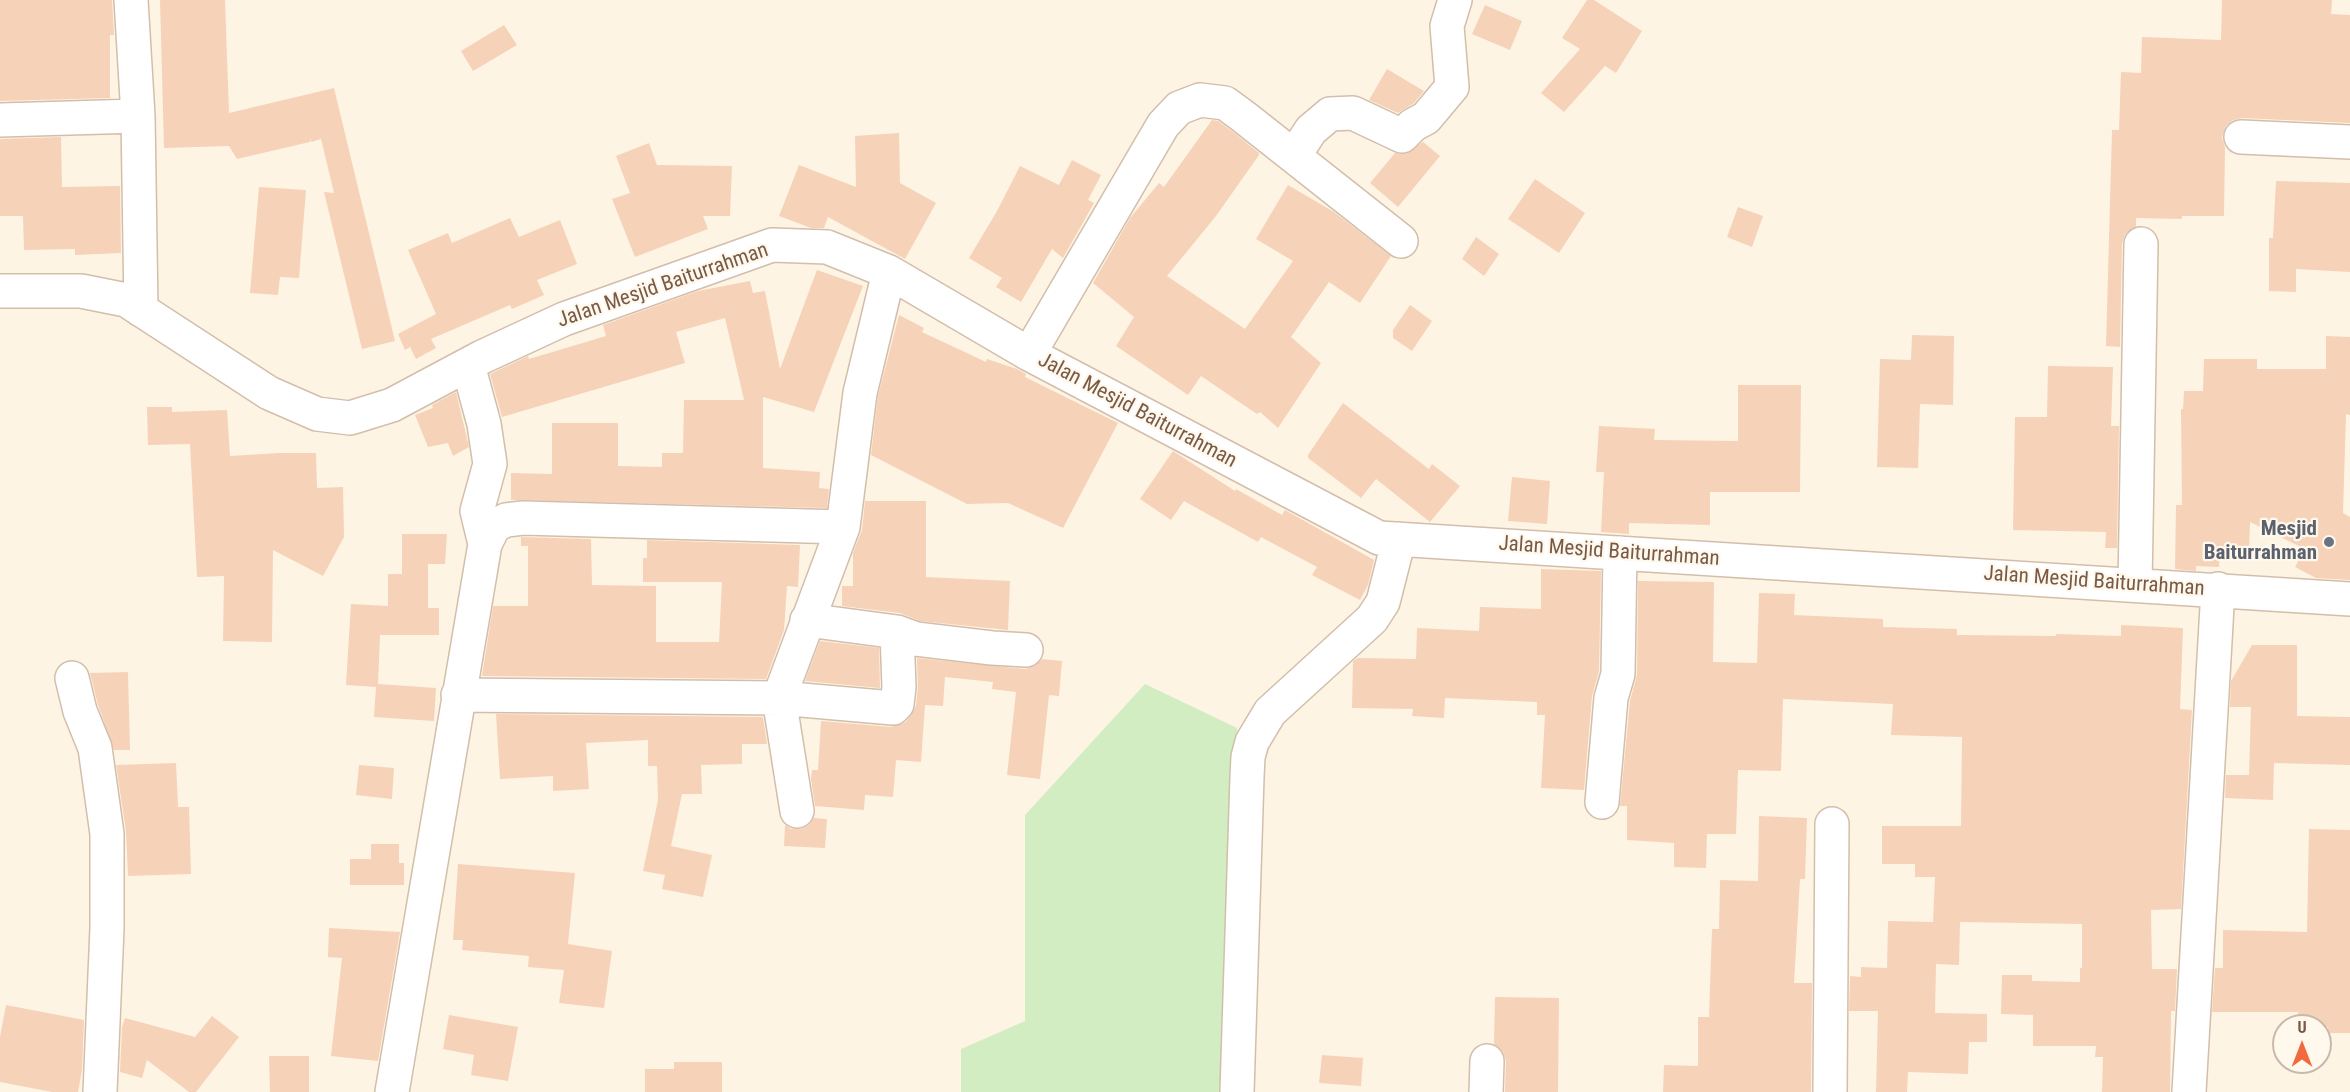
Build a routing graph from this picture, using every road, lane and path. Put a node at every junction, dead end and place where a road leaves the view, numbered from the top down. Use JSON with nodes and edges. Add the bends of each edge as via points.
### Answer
{"nodes":[{"id":1,"x":131,"y":0,"type":"edge"},
{"id":2,"x":1455,"y":0,"type":"edge"},
{"id":3,"x":138,"y":116,"type":"junction"},
{"id":4,"x":0,"y":120,"type":"edge"},
{"id":5,"x":2241,"y":137,"type":"dead end"},
{"id":6,"x":2350,"y":142,"type":"edge"},
{"id":7,"x":1293,"y":156,"type":"junction"},
{"id":8,"x":1401,"y":241,"type":"dead end"},
{"id":9,"x":2141,"y":243,"type":"dead end"},
{"id":10,"x":889,"y":272,"type":"junction"},
{"id":11,"x":0,"y":291,"type":"edge"},
{"id":12,"x":141,"y":310,"type":"junction"},
{"id":13,"x":1029,"y":354,"type":"junction"},
{"id":14,"x":468,"y":364,"type":"junction"},
{"id":15,"x":843,"y":527,"type":"junction"},
{"id":16,"x":1399,"y":539,"type":"junction"},
{"id":17,"x":485,"y":544,"type":"junction"},
{"id":18,"x":1620,"y":553,"type":"junction"},
{"id":19,"x":2135,"y":585,"type":"junction"},
{"id":20,"x":2218,"y":590,"type":"junction"},
{"id":21,"x":2350,"y":599,"type":"edge"},
{"id":22,"x":807,"y":620,"type":"junction"},
{"id":23,"x":897,"y":632,"type":"junction"},
{"id":24,"x":1026,"y":650,"type":"dead end"},
{"id":25,"x":72,"y":678,"type":"dead end"},
{"id":26,"x":458,"y":695,"type":"junction"},
{"id":27,"x":779,"y":698,"type":"junction"},
{"id":28,"x":1602,"y":802,"type":"dead end"},
{"id":29,"x":797,"y":811,"type":"dead end"},
{"id":30,"x":1832,"y":824,"type":"dead end"},
{"id":31,"x":99,"y":1092,"type":"edge"},
{"id":32,"x":392,"y":1092,"type":"edge"},
{"id":33,"x":1237,"y":1092,"type":"edge"},
{"id":34,"x":1830,"y":1092,"type":"edge"},
{"id":35,"x":2189,"y":1092,"type":"edge"}],
"edges":[{"from":1,"to":3,"type":"street"},
{"from":2,"to":7,"type":"street","via":[[1447,26],[1452,87],[1426,118],[1402,135],[1353,113],[1330,114],[1311,130]]},
{"from":3,"to":4,"type":"street"},
{"from":3,"to":12,"type":"street"},
{"from":5,"to":6,"type":"street"},
{"from":7,"to":8,"type":"street"},
{"from":7,"to":13,"type":"street","via":[[1225,103],[1200,100],[1179,108],[1163,125]]},
{"from":9,"to":19,"type":"street"},
{"from":10,"to":13,"type":"street","name":"Jalan Mesjid Baiturrahman"},
{"from":10,"to":14,"type":"street","name":"Jalan Mesjid Baiturrahman","via":[[827,247],[772,245],[564,319]]},
{"from":10,"to":15,"type":"street","via":[[860,393]]},
{"from":11,"to":12,"type":"street","name":"Jalan Mesjid Baiturrahman","via":[[81,291],[126,300]]},
{"from":12,"to":14,"type":"street","name":"Jalan Mesjid Baiturrahman","via":[[269,393],[317,414],[350,418],[392,405]]},
{"from":13,"to":16,"type":"street","name":"Jalan Mesjid Baiturrahman","via":[[1379,538]]},
{"from":14,"to":17,"type":"street","via":[[490,464],[477,511]]},
{"from":15,"to":17,"type":"street","via":[[523,518],[494,526]]},
{"from":15,"to":22,"type":"street"},
{"from":16,"to":18,"type":"street","name":"Jalan Mesjid Baiturrahman"},
{"from":16,"to":33,"type":"street","via":[[1383,602],[1372,619],[1270,712],[1252,742],[1247,777]]},
{"from":17,"to":26,"type":"street"},
{"from":18,"to":19,"type":"street","name":"Jalan Mesjid Baiturrahman"},
{"from":18,"to":28,"type":"street","via":[[1618,674],[1611,698]]},
{"from":19,"to":20,"type":"street","name":"Jalan Mesjid Baiturrahman"},
{"from":20,"to":21,"type":"street","name":"Jalan Mesjid Baiturrahman"},
{"from":20,"to":35,"type":"street"},
{"from":22,"to":23,"type":"street"},
{"from":22,"to":27,"type":"street"},
{"from":23,"to":24,"type":"street","via":[[916,639]]},
{"from":23,"to":27,"type":"street","via":[[899,687],[893,708]]},
{"from":25,"to":31,"type":"street","via":[[95,748],[107,834]]},
{"from":26,"to":27,"type":"street"},
{"from":26,"to":32,"type":"street"},
{"from":27,"to":29,"type":"street"},
{"from":30,"to":34,"type":"street"}]}
